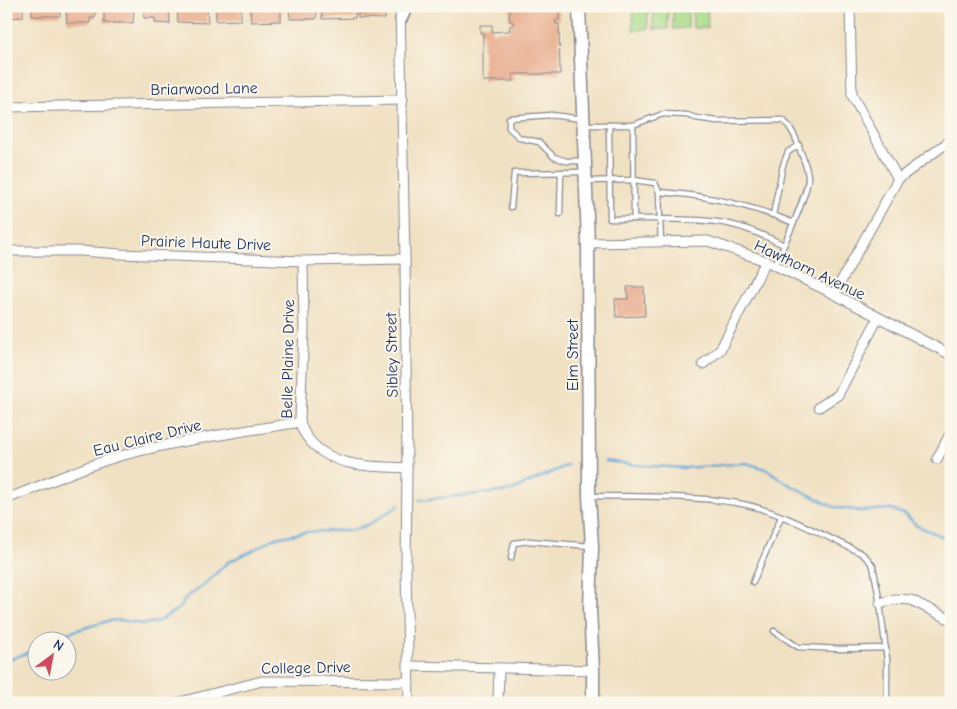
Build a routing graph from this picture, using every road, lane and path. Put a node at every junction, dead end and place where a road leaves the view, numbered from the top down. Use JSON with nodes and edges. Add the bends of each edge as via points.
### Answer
{"nodes":[{"id":1,"x":400,"y":6,"type":"edge"},
{"id":2,"x":407,"y":6,"type":"edge"},
{"id":3,"x":850,"y":6,"type":"edge"},
{"id":4,"x":581,"y":7,"type":"edge"},
{"id":5,"x":401,"y":19,"type":"junction"},
{"id":6,"x":403,"y":100,"type":"junction"},
{"id":7,"x":6,"y":107,"type":"edge"},
{"id":8,"x":584,"y":122,"type":"junction"},
{"id":9,"x":609,"y":125,"type":"junction"},
{"id":10,"x":633,"y":125,"type":"junction"},
{"id":11,"x":951,"y":140,"type":"edge"},
{"id":12,"x":799,"y":145,"type":"junction"},
{"id":13,"x":586,"y":171,"type":"junction"},
{"id":14,"x":561,"y":172,"type":"junction"},
{"id":15,"x":898,"y":179,"type":"junction"},
{"id":16,"x":610,"y":180,"type":"junction"},
{"id":17,"x":634,"y":180,"type":"junction"},
{"id":18,"x":659,"y":192,"type":"junction"},
{"id":19,"x":511,"y":207,"type":"dead end"},
{"id":20,"x":560,"y":214,"type":"dead end"},
{"id":21,"x":773,"y":214,"type":"junction"},
{"id":22,"x":634,"y":219,"type":"junction"},
{"id":23,"x":660,"y":219,"type":"junction"},
{"id":24,"x":794,"y":223,"type":"junction"},
{"id":25,"x":661,"y":242,"type":"junction"},
{"id":26,"x":588,"y":243,"type":"junction"},
{"id":27,"x":784,"y":245,"type":"junction"},
{"id":28,"x":6,"y":251,"type":"edge"},
{"id":29,"x":405,"y":259,"type":"junction"},
{"id":30,"x":304,"y":261,"type":"junction"},
{"id":31,"x":766,"y":261,"type":"junction"},
{"id":32,"x":775,"y":266,"type":"junction"},
{"id":33,"x":834,"y":294,"type":"junction"},
{"id":34,"x":878,"y":318,"type":"junction"},
{"id":35,"x":951,"y":355,"type":"edge"},
{"id":36,"x":703,"y":364,"type":"dead end"},
{"id":37,"x":819,"y":407,"type":"dead end"},
{"id":38,"x":300,"y":422,"type":"junction"},
{"id":39,"x":951,"y":432,"type":"edge"},
{"id":40,"x":937,"y":459,"type":"dead end"},
{"id":41,"x":407,"y":468,"type":"junction"},
{"id":42,"x":589,"y":496,"type":"junction"},
{"id":43,"x":6,"y":499,"type":"edge"},
{"id":44,"x":781,"y":517,"type":"junction"},
{"id":45,"x":592,"y":546,"type":"junction"},
{"id":46,"x":511,"y":558,"type":"dead end"},
{"id":47,"x":754,"y":582,"type":"dead end"},
{"id":48,"x":880,"y":603,"type":"junction"},
{"id":49,"x":951,"y":620,"type":"edge"},
{"id":50,"x":774,"y":631,"type":"dead end"},
{"id":51,"x":886,"y":648,"type":"junction"},
{"id":52,"x":408,"y":666,"type":"junction"},
{"id":53,"x":499,"y":669,"type":"junction"},
{"id":54,"x":593,"y":670,"type":"junction"},
{"id":55,"x":409,"y":682,"type":"junction"},
{"id":56,"x":176,"y":703,"type":"edge"},
{"id":57,"x":409,"y":703,"type":"edge"},
{"id":58,"x":498,"y":703,"type":"edge"},
{"id":59,"x":592,"y":703,"type":"edge"},
{"id":60,"x":887,"y":703,"type":"edge"}],
"edges":[{"from":1,"to":5,"type":"street","name":"Sibley Street"},
{"from":2,"to":5,"type":"street"},
{"from":3,"to":15,"type":"street","via":[[852,95]]},
{"from":4,"to":8,"type":"main road","name":"Elm Street"},
{"from":5,"to":6,"type":"street","name":"Sibley Street"},
{"from":6,"to":7,"type":"street","name":"Briarwood Lane"},
{"from":6,"to":29,"type":"street","name":"Sibley Street"},
{"from":8,"to":9,"type":"lane"},
{"from":8,"to":13,"type":"main road","name":"Elm Street"},
{"from":8,"to":13,"type":"lane","via":[[551,116],[509,118],[508,128],[520,138],[539,142],[554,157],[576,162]]},
{"from":9,"to":10,"type":"lane"},
{"from":9,"to":16,"type":"lane"},
{"from":10,"to":12,"type":"lane","via":[[663,114],[687,114],[724,121],[783,120]]},
{"from":10,"to":17,"type":"lane"},
{"from":11,"to":15,"type":"street"},
{"from":12,"to":21,"type":"lane","via":[[788,152],[783,165]]},
{"from":12,"to":24,"type":"lane","via":[[808,177]]},
{"from":13,"to":14,"type":"lane"},
{"from":13,"to":16,"type":"lane"},
{"from":13,"to":26,"type":"main road","name":"Elm Street"},
{"from":14,"to":19,"type":"lane","via":[[514,172]]},
{"from":14,"to":20,"type":"lane"},
{"from":15,"to":33,"type":"street"},
{"from":16,"to":17,"type":"lane"},
{"from":16,"to":22,"type":"lane","via":[[610,219]]},
{"from":17,"to":18,"type":"lane","via":[[655,183]]},
{"from":17,"to":22,"type":"lane"},
{"from":18,"to":21,"type":"lane","via":[[690,194]]},
{"from":18,"to":23,"type":"lane"},
{"from":21,"to":24,"type":"lane"},
{"from":22,"to":23,"type":"lane"},
{"from":23,"to":25,"type":"lane"},
{"from":23,"to":27,"type":"lane","via":[[733,225]]},
{"from":24,"to":27,"type":"lane"},
{"from":25,"to":26,"type":"street","name":"Hawthorn Avenue"},
{"from":25,"to":31,"type":"street","name":"Hawthorn Avenue","via":[[708,241]]},
{"from":26,"to":42,"type":"main road","name":"Elm Street"},
{"from":27,"to":32,"type":"lane"},
{"from":28,"to":30,"type":"street","name":"Prairie Haute Drive","via":[[81,251]]},
{"from":29,"to":30,"type":"street","name":"Prairie Haute Drive"},
{"from":29,"to":41,"type":"street","name":"Sibley Street"},
{"from":30,"to":38,"type":"street","name":"Belle Plaine Drive"},
{"from":31,"to":32,"type":"street","name":"Hawthorn Avenue"},
{"from":31,"to":36,"type":"street","via":[[720,350]]},
{"from":32,"to":33,"type":"street","name":"Hawthorn Avenue"},
{"from":33,"to":34,"type":"street","name":"Hawthorn Avenue"},
{"from":34,"to":35,"type":"street","name":"Hawthorn Avenue"},
{"from":34,"to":37,"type":"street","via":[[838,395]]},
{"from":38,"to":41,"type":"street","name":"Belle Plaine Drive","via":[[303,432],[313,444],[334,458],[365,465]]},
{"from":38,"to":43,"type":"street","name":"Eau Claire Drive","via":[[144,450],[91,466]]},
{"from":39,"to":40,"type":"street"},
{"from":41,"to":52,"type":"street","name":"Sibley Street"},
{"from":42,"to":44,"type":"lane","via":[[737,503]]},
{"from":42,"to":45,"type":"main road","name":"Elm Street"},
{"from":44,"to":47,"type":"lane"},
{"from":44,"to":48,"type":"lane","via":[[868,559],[873,566]]},
{"from":45,"to":46,"type":"lane","via":[[529,541],[514,543]]},
{"from":45,"to":54,"type":"main road","name":"Elm Street","via":[[590,609]]},
{"from":48,"to":49,"type":"street","via":[[895,599],[911,600]]},
{"from":48,"to":51,"type":"lane"},
{"from":50,"to":51,"type":"lane","via":[[798,647]]},
{"from":51,"to":60,"type":"lane"},
{"from":52,"to":53,"type":"street"},
{"from":52,"to":55,"type":"street","name":"Sibley Street"},
{"from":53,"to":54,"type":"street"},
{"from":53,"to":58,"type":"street"},
{"from":54,"to":59,"type":"main road","name":"Elm Street"},
{"from":55,"to":56,"type":"street","name":"College Drive","via":[[262,681]]},
{"from":55,"to":57,"type":"street","name":"Sibley Street"}]}
